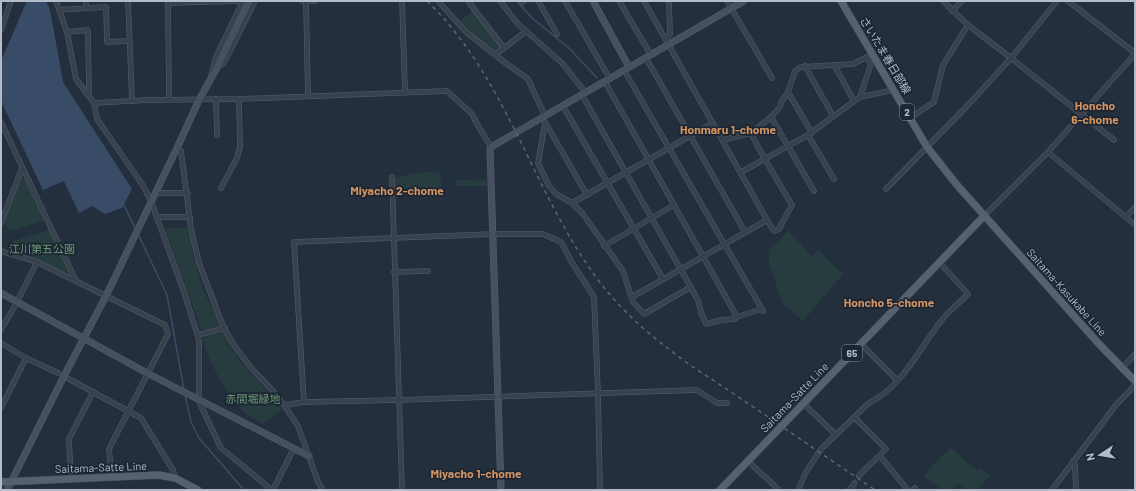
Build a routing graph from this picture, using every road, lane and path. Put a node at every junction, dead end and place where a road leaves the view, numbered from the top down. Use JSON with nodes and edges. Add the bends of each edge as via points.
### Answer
{"nodes":[{"id":1,"x":11,"y":1,"type":"edge"},
{"id":2,"x":56,"y":1,"type":"edge"},
{"id":3,"x":86,"y":1,"type":"edge"},
{"id":4,"x":106,"y":1,"type":"edge"},
{"id":5,"x":128,"y":1,"type":"edge"},
{"id":6,"x":243,"y":1,"type":"edge"},
{"id":7,"x":249,"y":1,"type":"edge"},
{"id":8,"x":255,"y":1,"type":"edge"},
{"id":9,"x":302,"y":1,"type":"edge"},
{"id":10,"x":306,"y":1,"type":"edge"},
{"id":11,"x":316,"y":1,"type":"edge"},
{"id":12,"x":402,"y":1,"type":"edge"},
{"id":13,"x":438,"y":1,"type":"edge"},
{"id":14,"x":468,"y":1,"type":"edge"},
{"id":15,"x":500,"y":1,"type":"edge"},
{"id":16,"x":538,"y":1,"type":"edge"},
{"id":17,"x":565,"y":1,"type":"edge"},
{"id":18,"x":592,"y":1,"type":"edge"},
{"id":19,"x":619,"y":1,"type":"edge"},
{"id":20,"x":644,"y":1,"type":"edge"},
{"id":21,"x":668,"y":1,"type":"edge"},
{"id":22,"x":727,"y":1,"type":"edge"},
{"id":23,"x":744,"y":1,"type":"edge"},
{"id":24,"x":841,"y":1,"type":"edge"},
{"id":25,"x":943,"y":1,"type":"edge"},
{"id":26,"x":962,"y":1,"type":"edge"},
{"id":27,"x":1057,"y":1,"type":"edge"},
{"id":28,"x":1068,"y":1,"type":"edge"},
{"id":29,"x":168,"y":2,"type":"edge"},
{"id":30,"x":106,"y":7,"type":"junction"},
{"id":31,"x":86,"y":8,"type":"junction"},
{"id":32,"x":732,"y":8,"type":"junction"},
{"id":33,"x":59,"y":10,"type":"junction"},
{"id":34,"x":952,"y":11,"type":"junction"},
{"id":35,"x":968,"y":26,"type":"junction"},
{"id":36,"x":1,"y":30,"type":"edge"},
{"id":37,"x":67,"y":32,"type":"junction"},
{"id":38,"x":525,"y":32,"type":"junction"},
{"id":39,"x":557,"y":34,"type":"dead end"},
{"id":40,"x":130,"y":41,"type":"junction"},
{"id":41,"x":667,"y":43,"type":"junction"},
{"id":42,"x":504,"y":48,"type":"junction"},
{"id":43,"x":1135,"y":54,"type":"edge"},
{"id":44,"x":495,"y":55,"type":"junction"},
{"id":45,"x":648,"y":56,"type":"junction"},
{"id":46,"x":1011,"y":58,"type":"junction"},
{"id":47,"x":834,"y":65,"type":"junction"},
{"id":48,"x":218,"y":66,"type":"junction"},
{"id":49,"x":805,"y":66,"type":"junction"},
{"id":50,"x":627,"y":68,"type":"junction"},
{"id":51,"x":772,"y":78,"type":"dead end"},
{"id":52,"x":210,"y":80,"type":"junction"},
{"id":53,"x":607,"y":80,"type":"junction"},
{"id":54,"x":894,"y":90,"type":"junction"},
{"id":55,"x":405,"y":92,"type":"junction"},
{"id":56,"x":788,"y":92,"type":"junction"},
{"id":57,"x":584,"y":94,"type":"junction"},
{"id":58,"x":308,"y":96,"type":"junction"},
{"id":59,"x":89,"y":97,"type":"junction"},
{"id":60,"x":860,"y":97,"type":"junction"},
{"id":61,"x":169,"y":99,"type":"junction"},
{"id":62,"x":216,"y":99,"type":"junction"},
{"id":63,"x":239,"y":99,"type":"junction"},
{"id":64,"x":199,"y":100,"type":"junction"},
{"id":65,"x":132,"y":101,"type":"junction"},
{"id":66,"x":854,"y":102,"type":"junction"},
{"id":67,"x":94,"y":103,"type":"junction"},
{"id":68,"x":563,"y":106,"type":"junction"},
{"id":69,"x":1082,"y":114,"type":"junction"},
{"id":70,"x":832,"y":116,"type":"junction"},
{"id":71,"x":771,"y":118,"type":"junction"},
{"id":72,"x":910,"y":118,"type":"junction"},
{"id":73,"x":544,"y":119,"type":"junction"},
{"id":74,"x":1,"y":122,"type":"edge"},
{"id":75,"x":713,"y":123,"type":"junction"},
{"id":76,"x":4,"y":128,"type":"junction"},
{"id":77,"x":751,"y":133,"type":"junction"},
{"id":78,"x":810,"y":134,"type":"junction"},
{"id":79,"x":1,"y":135,"type":"edge"},
{"id":80,"x":217,"y":135,"type":"dead end"},
{"id":81,"x":691,"y":136,"type":"junction"},
{"id":82,"x":723,"y":140,"type":"junction"},
{"id":83,"x":1114,"y":140,"type":"dead end"},
{"id":84,"x":788,"y":146,"type":"junction"},
{"id":85,"x":491,"y":147,"type":"junction"},
{"id":86,"x":928,"y":147,"type":"junction"},
{"id":87,"x":177,"y":148,"type":"junction"},
{"id":88,"x":670,"y":148,"type":"junction"},
{"id":89,"x":1048,"y":152,"type":"junction"},
{"id":90,"x":766,"y":159,"type":"junction"},
{"id":91,"x":649,"y":161,"type":"junction"},
{"id":92,"x":22,"y":168,"type":"junction"},
{"id":93,"x":741,"y":172,"type":"junction"},
{"id":94,"x":626,"y":173,"type":"junction"},
{"id":95,"x":392,"y":177,"type":"dead end"},
{"id":96,"x":834,"y":179,"type":"dead end"},
{"id":97,"x":608,"y":183,"type":"junction"},
{"id":98,"x":221,"y":188,"type":"dead end"},
{"id":99,"x":886,"y":189,"type":"dead end"},
{"id":100,"x":814,"y":191,"type":"dead end"},
{"id":101,"x":156,"y":193,"type":"junction"},
{"id":102,"x":188,"y":193,"type":"junction"},
{"id":103,"x":587,"y":195,"type":"junction"},
{"id":104,"x":151,"y":202,"type":"junction"},
{"id":105,"x":572,"y":204,"type":"junction"},
{"id":106,"x":674,"y":205,"type":"junction"},
{"id":107,"x":1135,"y":207,"type":"edge"},
{"id":108,"x":985,"y":215,"type":"junction"},
{"id":109,"x":157,"y":217,"type":"junction"},
{"id":110,"x":190,"y":217,"type":"junction"},
{"id":111,"x":1126,"y":217,"type":"junction"},
{"id":112,"x":652,"y":218,"type":"junction"},
{"id":113,"x":767,"y":220,"type":"junction"},
{"id":114,"x":1,"y":223,"type":"edge"},
{"id":115,"x":1135,"y":225,"type":"edge"},
{"id":116,"x":634,"y":229,"type":"junction"},
{"id":117,"x":745,"y":232,"type":"junction"},
{"id":118,"x":492,"y":234,"type":"junction"},
{"id":119,"x":393,"y":239,"type":"junction"},
{"id":120,"x":725,"y":244,"type":"junction"},
{"id":121,"x":604,"y":246,"type":"junction"},
{"id":122,"x":1,"y":251,"type":"edge"},
{"id":123,"x":703,"y":256,"type":"junction"},
{"id":124,"x":37,"y":262,"type":"junction"},
{"id":125,"x":940,"y":263,"type":"junction"},
{"id":126,"x":681,"y":269,"type":"junction"},
{"id":127,"x":428,"y":271,"type":"dead end"},
{"id":128,"x":394,"y":272,"type":"junction"},
{"id":129,"x":663,"y":279,"type":"junction"},
{"id":130,"x":76,"y":281,"type":"junction"},
{"id":131,"x":691,"y":287,"type":"junction"},
{"id":132,"x":1,"y":293,"type":"edge"},
{"id":133,"x":106,"y":296,"type":"junction"},
{"id":134,"x":632,"y":297,"type":"junction"},
{"id":135,"x":17,"y":302,"type":"junction"},
{"id":136,"x":737,"y":317,"type":"junction"},
{"id":137,"x":225,"y":328,"type":"junction"},
{"id":138,"x":1,"y":330,"type":"edge"},
{"id":139,"x":198,"y":335,"type":"junction"},
{"id":140,"x":83,"y":338,"type":"junction"},
{"id":141,"x":1,"y":344,"type":"edge"},
{"id":142,"x":861,"y":344,"type":"junction"},
{"id":143,"x":1135,"y":354,"type":"edge"},
{"id":144,"x":26,"y":358,"type":"junction"},
{"id":145,"x":1122,"y":368,"type":"junction"},
{"id":146,"x":58,"y":373,"type":"dead end"},
{"id":147,"x":147,"y":373,"type":"junction"},
{"id":148,"x":68,"y":379,"type":"dead end"},
{"id":149,"x":897,"y":380,"type":"junction"},
{"id":150,"x":1135,"y":381,"type":"edge"},
{"id":151,"x":1135,"y":385,"type":"edge"},
{"id":152,"x":93,"y":392,"type":"junction"},
{"id":153,"x":598,"y":393,"type":"junction"},
{"id":154,"x":498,"y":397,"type":"junction"},
{"id":155,"x":199,"y":399,"type":"junction"},
{"id":156,"x":400,"y":400,"type":"junction"},
{"id":157,"x":304,"y":402,"type":"junction"},
{"id":158,"x":727,"y":404,"type":"dead end"},
{"id":159,"x":803,"y":404,"type":"junction"},
{"id":160,"x":284,"y":405,"type":"junction"},
{"id":161,"x":1,"y":408,"type":"edge"},
{"id":162,"x":128,"y":411,"type":"junction"},
{"id":163,"x":854,"y":416,"type":"junction"},
{"id":164,"x":835,"y":434,"type":"junction"},
{"id":165,"x":294,"y":448,"type":"junction"},
{"id":166,"x":309,"y":456,"type":"junction"},
{"id":167,"x":880,"y":456,"type":"junction"},
{"id":168,"x":748,"y":461,"type":"junction"},
{"id":169,"x":1073,"y":461,"type":"junction"},
{"id":170,"x":859,"y":476,"type":"tunnel mouth"},
{"id":171,"x":112,"y":478,"type":"junction"},
{"id":172,"x":175,"y":478,"type":"junction"},
{"id":173,"x":71,"y":479,"type":"junction"},
{"id":174,"x":1,"y":482,"type":"edge"},
{"id":175,"x":11,"y":482,"type":"junction"},
{"id":176,"x":854,"y":484,"type":"tunnel mouth"},
{"id":177,"x":194,"y":489,"type":"edge"},
{"id":178,"x":7,"y":490,"type":"edge"},
{"id":179,"x":273,"y":490,"type":"edge"},
{"id":180,"x":324,"y":490,"type":"edge"},
{"id":181,"x":402,"y":490,"type":"edge"},
{"id":182,"x":501,"y":490,"type":"edge"},
{"id":183,"x":600,"y":490,"type":"edge"},
{"id":184,"x":720,"y":490,"type":"edge"},
{"id":185,"x":779,"y":490,"type":"edge"},
{"id":186,"x":798,"y":490,"type":"edge"},
{"id":187,"x":849,"y":490,"type":"edge"},
{"id":188,"x":908,"y":490,"type":"edge"},
{"id":189,"x":1052,"y":490,"type":"edge"},
{"id":190,"x":1076,"y":490,"type":"edge"}],
"edges":[{"from":1,"to":36,"type":"street"},
{"from":2,"to":33,"type":"street"},
{"from":3,"to":31,"type":"street"},
{"from":4,"to":30,"type":"street"},
{"from":5,"to":40,"type":"street"},
{"from":6,"to":29,"type":"street"},
{"from":6,"to":52,"type":"street","via":[[216,57]]},
{"from":7,"to":48,"type":"street"},
{"from":8,"to":48,"type":"street","via":[[227,57],[223,64]]},
{"from":9,"to":10,"type":"street"},
{"from":10,"to":11,"type":"street"},
{"from":10,"to":58,"type":"street"},
{"from":12,"to":55,"type":"street"},
{"from":13,"to":44,"type":"street","via":[[466,32]]},
{"from":14,"to":42,"type":"street"},
{"from":15,"to":38,"type":"street"},
{"from":16,"to":39,"type":"street"},
{"from":17,"to":53,"type":"street"},
{"from":18,"to":50,"type":"street"},
{"from":19,"to":45,"type":"street"},
{"from":20,"to":41,"type":"street"},
{"from":21,"to":41,"type":"street","via":[[670,34]]},
{"from":22,"to":32,"type":"street"},
{"from":23,"to":32,"type":"street"},
{"from":24,"to":54,"type":"main road","name":"さいたま春日部線","number":"2"},
{"from":25,"to":34,"type":"street"},
{"from":26,"to":34,"type":"street"},
{"from":27,"to":46,"type":"street"},
{"from":28,"to":43,"type":"street"},
{"from":29,"to":61,"type":"street"},
{"from":30,"to":31,"type":"street"},
{"from":30,"to":40,"type":"street","via":[[107,42]]},
{"from":31,"to":33,"type":"street"},
{"from":32,"to":41,"type":"street"},
{"from":32,"to":51,"type":"street"},
{"from":33,"to":37,"type":"street"},
{"from":34,"to":35,"type":"street"},
{"from":35,"to":46,"type":"street"},
{"from":35,"to":72,"type":"street","via":[[943,64],[934,102]]},
{"from":37,"to":59,"type":"street","via":[[76,79]]},
{"from":37,"to":59,"type":"street","via":[[88,30]]},
{"from":38,"to":42,"type":"street"},
{"from":38,"to":57,"type":"street","via":[[562,63]]},
{"from":40,"to":65,"type":"street"},
{"from":41,"to":45,"type":"street"},
{"from":41,"to":75,"type":"street"},
{"from":42,"to":44,"type":"street"},
{"from":43,"to":69,"type":"street"},
{"from":44,"to":73,"type":"street","via":[[528,79]]},
{"from":45,"to":50,"type":"street"},
{"from":45,"to":81,"type":"street"},
{"from":46,"to":69,"type":"street"},
{"from":46,"to":86,"type":"street"},
{"from":47,"to":49,"type":"street"},
{"from":47,"to":60,"type":"street","via":[[853,64],[867,57],[872,64]]},
{"from":47,"to":66,"type":"street"},
{"from":48,"to":52,"type":"street"},
{"from":49,"to":56,"type":"street","via":[[795,71]]},
{"from":49,"to":70,"type":"street"},
{"from":50,"to":53,"type":"street"},
{"from":50,"to":88,"type":"street"},
{"from":52,"to":64,"type":"street"},
{"from":53,"to":57,"type":"street"},
{"from":53,"to":91,"type":"street"},
{"from":54,"to":60,"type":"street"},
{"from":54,"to":72,"type":"main road","name":"さいたま春日部線","number":"2"},
{"from":55,"to":58,"type":"street"},
{"from":55,"to":85,"type":"street","via":[[447,91],[472,114]]},
{"from":56,"to":71,"type":"street"},
{"from":56,"to":78,"type":"street"},
{"from":57,"to":68,"type":"street"},
{"from":57,"to":94,"type":"street"},
{"from":58,"to":63,"type":"street"},
{"from":59,"to":67,"type":"street"},
{"from":60,"to":66,"type":"street"},
{"from":61,"to":64,"type":"street"},
{"from":61,"to":65,"type":"street"},
{"from":62,"to":63,"type":"street"},
{"from":62,"to":64,"type":"street"},
{"from":62,"to":80,"type":"street"},
{"from":63,"to":98,"type":"street","via":[[240,148]]},
{"from":64,"to":87,"type":"street"},
{"from":65,"to":67,"type":"street"},
{"from":66,"to":70,"type":"street"},
{"from":67,"to":104,"type":"street","via":[[97,119],[142,184]]},
{"from":68,"to":73,"type":"street"},
{"from":68,"to":97,"type":"street"},
{"from":69,"to":83,"type":"street"},
{"from":69,"to":89,"type":"street"},
{"from":70,"to":78,"type":"street"},
{"from":71,"to":77,"type":"street"},
{"from":71,"to":84,"type":"street"},
{"from":72,"to":86,"type":"main road","name":"さいたま春日部線","number":"2"},
{"from":73,"to":85,"type":"street"},
{"from":73,"to":103,"type":"street"},
{"from":73,"to":105,"type":"street","via":[[538,163],[549,186]]},
{"from":74,"to":76,"type":"street"},
{"from":75,"to":81,"type":"street"},
{"from":75,"to":82,"type":"street"},
{"from":76,"to":79,"type":"street"},
{"from":76,"to":92,"type":"street"},
{"from":77,"to":82,"type":"street"},
{"from":77,"to":90,"type":"street"},
{"from":78,"to":84,"type":"street"},
{"from":78,"to":96,"type":"street"},
{"from":81,"to":88,"type":"street"},
{"from":81,"to":117,"type":"street"},
{"from":82,"to":93,"type":"street"},
{"from":84,"to":90,"type":"street"},
{"from":84,"to":100,"type":"street"},
{"from":85,"to":118,"type":"street"},
{"from":86,"to":99,"type":"street"},
{"from":86,"to":108,"type":"main road","name":"さいたま春日部線","number":"2","via":[[957,185]]},
{"from":87,"to":101,"type":"street"},
{"from":87,"to":102,"type":"street","via":[[181,151]]},
{"from":88,"to":91,"type":"street"},
{"from":88,"to":120,"type":"street"},
{"from":89,"to":108,"type":"street"},
{"from":89,"to":111,"type":"street"},
{"from":90,"to":93,"type":"street"},
{"from":90,"to":113,"type":"street","via":[[792,205],[779,229],[774,231]]},
{"from":91,"to":94,"type":"street"},
{"from":91,"to":106,"type":"street"},
{"from":92,"to":114,"type":"street"},
{"from":92,"to":130,"type":"street"},
{"from":93,"to":113,"type":"street"},
{"from":94,"to":97,"type":"street"},
{"from":94,"to":112,"type":"street"},
{"from":95,"to":119,"type":"street"},
{"from":97,"to":103,"type":"street"},
{"from":97,"to":116,"type":"street"},
{"from":101,"to":102,"type":"street"},
{"from":101,"to":104,"type":"street"},
{"from":102,"to":110,"type":"street"},
{"from":103,"to":105,"type":"street"},
{"from":104,"to":109,"type":"street"},
{"from":104,"to":133,"type":"street"},
{"from":105,"to":121,"type":"street","via":[[583,214]]},
{"from":106,"to":112,"type":"street"},
{"from":106,"to":123,"type":"street"},
{"from":107,"to":111,"type":"street"},
{"from":108,"to":125,"type":"main road","name":"Saitama-Satte Line","number":"65"},
{"from":108,"to":145,"type":"main road","name":"Saitama-Kasukabe Line","number":"2"},
{"from":109,"to":110,"type":"street"},
{"from":109,"to":139,"type":"street"},
{"from":110,"to":137,"type":"street","via":[[199,263]]},
{"from":111,"to":115,"type":"street"},
{"from":112,"to":116,"type":"street"},
{"from":112,"to":126,"type":"street"},
{"from":113,"to":117,"type":"street"},
{"from":116,"to":121,"type":"street"},
{"from":116,"to":129,"type":"street"},
{"from":117,"to":120,"type":"street"},
{"from":118,"to":119,"type":"street"},
{"from":118,"to":153,"type":"street","via":[[543,234],[561,242],[594,297]]},
{"from":118,"to":154,"type":"street"},
{"from":119,"to":128,"type":"street"},
{"from":119,"to":157,"type":"street","via":[[294,242]]},
{"from":120,"to":123,"type":"street"},
{"from":120,"to":136,"type":"street","via":[[763,311]]},
{"from":121,"to":134,"type":"street","via":[[622,271]]},
{"from":122,"to":124,"type":"street"},
{"from":123,"to":126,"type":"street"},
{"from":123,"to":136,"type":"street"},
{"from":124,"to":130,"type":"street"},
{"from":124,"to":135,"type":"street"},
{"from":125,"to":142,"type":"main road","name":"Saitama-Satte Line","number":"65"},
{"from":125,"to":149,"type":"street","via":[[968,294],[946,315]]},
{"from":126,"to":129,"type":"street"},
{"from":126,"to":131,"type":"street"},
{"from":127,"to":128,"type":"street"},
{"from":128,"to":156,"type":"street"},
{"from":129,"to":134,"type":"street"},
{"from":130,"to":133,"type":"street"},
{"from":131,"to":134,"type":"street","via":[[644,314],[633,302]]},
{"from":131,"to":136,"type":"street","via":[[706,324]]},
{"from":132,"to":135,"type":"street"},
{"from":133,"to":140,"type":"street"},
{"from":133,"to":147,"type":"street","via":[[165,325],[168,334]]},
{"from":135,"to":138,"type":"street"},
{"from":135,"to":140,"type":"street"},
{"from":137,"to":139,"type":"street"},
{"from":137,"to":160,"type":"street","via":[[238,351]]},
{"from":139,"to":155,"type":"street"},
{"from":140,"to":147,"type":"street"},
{"from":140,"to":175,"type":"street"},
{"from":141,"to":144,"type":"street"},
{"from":142,"to":149,"type":"street"},
{"from":142,"to":159,"type":"main road","name":"Saitama-Satte Line","number":"65"},
{"from":143,"to":145,"type":"street"},
{"from":144,"to":146,"type":"street"},
{"from":144,"to":161,"type":"street"},
{"from":145,"to":150,"type":"main road","name":"Saitama-Kasukabe Line","number":"2"},
{"from":147,"to":155,"type":"street"},
{"from":147,"to":162,"type":"street"},
{"from":148,"to":152,"type":"street"},
{"from":149,"to":163,"type":"street","via":[[887,391]]},
{"from":151,"to":169,"type":"street","via":[[1116,405]]},
{"from":152,"to":162,"type":"street"},
{"from":152,"to":173,"type":"street","via":[[69,439]]},
{"from":153,"to":154,"type":"street"},
{"from":153,"to":158,"type":"street","via":[[697,390],[717,403]]},
{"from":153,"to":183,"type":"street"},
{"from":154,"to":156,"type":"street"},
{"from":154,"to":182,"type":"street"},
{"from":155,"to":165,"type":"street"},
{"from":155,"to":179,"type":"street","via":[[221,448]]},
{"from":156,"to":157,"type":"street"},
{"from":156,"to":181,"type":"street"},
{"from":157,"to":160,"type":"street"},
{"from":159,"to":164,"type":"street"},
{"from":159,"to":168,"type":"main road","name":"Saitama-Satte Line","number":"65"},
{"from":160,"to":166,"type":"street","via":[[298,426]]},
{"from":162,"to":171,"type":"street","via":[[109,449]]},
{"from":162,"to":172,"type":"street","via":[[141,418],[146,425],[174,470]]},
{"from":163,"to":164,"type":"street"},
{"from":163,"to":167,"type":"street","via":[[886,449]]},
{"from":164,"to":186,"type":"street","via":[[821,449]]},
{"from":165,"to":166,"type":"street"},
{"from":165,"to":179,"type":"street"},
{"from":166,"to":180,"type":"street","via":[[318,482]]},
{"from":167,"to":170,"type":"street"},
{"from":167,"to":188,"type":"street"},
{"from":168,"to":184,"type":"main road","name":"Saitama-Satte Line","number":"65"},
{"from":168,"to":185,"type":"street"},
{"from":169,"to":189,"type":"street"},
{"from":169,"to":190,"type":"street"},
{"from":171,"to":172,"type":"main road","name":"Saitama-Satte Line","via":[[159,475]]},
{"from":171,"to":173,"type":"main road","name":"Saitama-Satte Line"},
{"from":172,"to":177,"type":"main road","name":"Saitama-Satte Line"},
{"from":173,"to":175,"type":"main road","name":"Saitama-Satte Line"},
{"from":174,"to":175,"type":"main road","name":"Saitama-Satte Line"},
{"from":175,"to":178,"type":"street"},
{"from":176,"to":187,"type":"street"}]}
